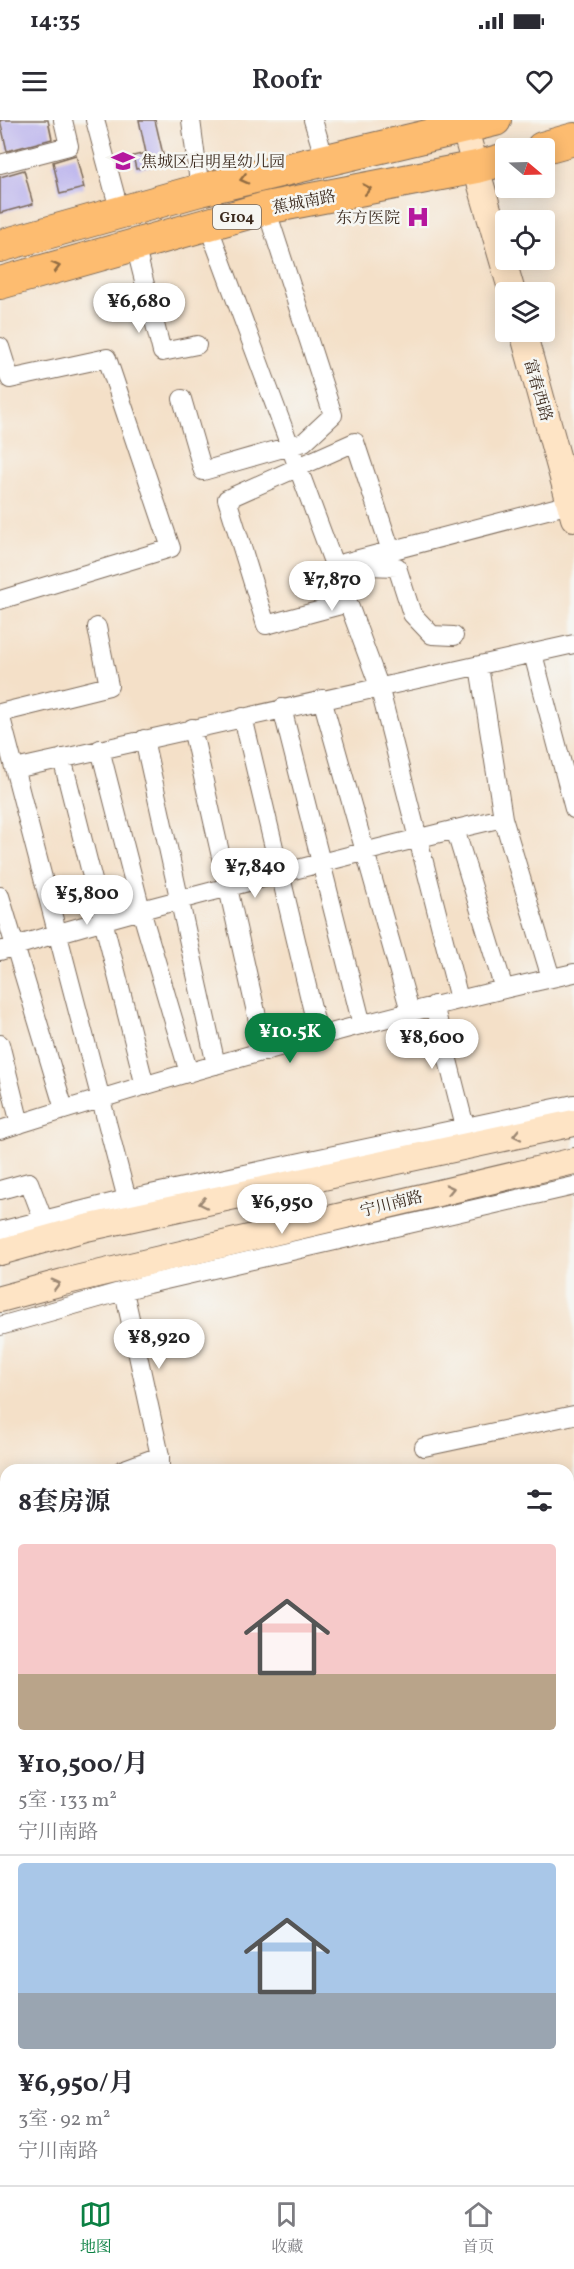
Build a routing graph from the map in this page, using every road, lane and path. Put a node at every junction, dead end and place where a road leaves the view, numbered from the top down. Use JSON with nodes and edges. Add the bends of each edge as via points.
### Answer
{"nodes":[{"id":1,"x":63,"y":120,"type":"edge"},
{"id":2,"x":95,"y":120,"type":"edge"},
{"id":3,"x":191,"y":120,"type":"edge"},
{"id":4,"x":313,"y":120,"type":"edge"},
{"id":5,"x":495,"y":120,"type":"edge"},
{"id":6,"x":464,"y":124,"type":"edge"},
{"id":7,"x":574,"y":139,"type":"edge"},
{"id":8,"x":555,"y":144,"type":"edge"},
{"id":9,"x":325,"y":160,"type":"junction"},
{"id":10,"x":491,"y":163,"type":"edge"},
{"id":11,"x":0,"y":164,"type":"edge"},
{"id":12,"x":200,"y":190,"type":"junction"},
{"id":13,"x":266,"y":208,"type":"junction"},
{"id":14,"x":120,"y":213,"type":"junction"},
{"id":15,"x":208,"y":225,"type":"junction"},
{"id":16,"x":0,"y":246,"type":"edge"},
{"id":17,"x":135,"y":246,"type":"junction"},
{"id":18,"x":510,"y":282,"type":"edge"},
{"id":19,"x":0,"y":283,"type":"edge"},
{"id":20,"x":526,"y":342,"type":"edge"},
{"id":21,"x":197,"y":345,"type":"dead end"},
{"id":22,"x":0,"y":347,"type":"edge"},
{"id":23,"x":182,"y":399,"type":"dead end"},
{"id":24,"x":290,"y":445,"type":"junction"},
{"id":25,"x":297,"y":466,"type":"junction"},
{"id":26,"x":572,"y":511,"type":"edge"},
{"id":27,"x":391,"y":551,"type":"junction"},
{"id":28,"x":336,"y":565,"type":"junction"},
{"id":29,"x":0,"y":600,"type":"edge"},
{"id":30,"x":348,"y":603,"type":"junction"},
{"id":31,"x":97,"y":627,"type":"dead end"},
{"id":32,"x":454,"y":636,"type":"dead end"},
{"id":33,"x":574,"y":644,"type":"edge"},
{"id":34,"x":533,"y":654,"type":"junction"},
{"id":35,"x":479,"y":666,"type":"junction"},
{"id":36,"x":379,"y":686,"type":"junction"},
{"id":37,"x":322,"y":699,"type":"junction"},
{"id":38,"x":282,"y":708,"type":"junction"},
{"id":39,"x":0,"y":714,"type":"edge"},
{"id":40,"x":243,"y":717,"type":"junction"},
{"id":41,"x":192,"y":728,"type":"junction"},
{"id":42,"x":144,"y":739,"type":"junction"},
{"id":43,"x":99,"y":750,"type":"junction"},
{"id":44,"x":62,"y":758,"type":"junction"},
{"id":45,"x":15,"y":769,"type":"junction"},
{"id":46,"x":574,"y":809,"type":"edge"},
{"id":47,"x":503,"y":818,"type":"junction"},
{"id":48,"x":455,"y":829,"type":"junction"},
{"id":49,"x":418,"y":837,"type":"junction"},
{"id":50,"x":367,"y":851,"type":"junction"},
{"id":51,"x":321,"y":863,"type":"junction"},
{"id":52,"x":281,"y":873,"type":"junction"},
{"id":53,"x":228,"y":887,"type":"junction"},
{"id":54,"x":0,"y":896,"type":"edge"},
{"id":55,"x":181,"y":900,"type":"junction"},
{"id":56,"x":141,"y":910,"type":"junction"},
{"id":57,"x":104,"y":920,"type":"junction"},
{"id":58,"x":58,"y":932,"type":"junction"},
{"id":59,"x":8,"y":949,"type":"edge"},
{"id":60,"x":574,"y":973,"type":"edge"},
{"id":61,"x":551,"y":978,"type":"junction"},
{"id":62,"x":504,"y":988,"type":"junction"},
{"id":63,"x":459,"y":999,"type":"junction"},
{"id":64,"x":434,"y":1005,"type":"junction"},
{"id":65,"x":410,"y":1011,"type":"junction"},
{"id":66,"x":362,"y":1025,"type":"junction"},
{"id":67,"x":320,"y":1037,"type":"junction"},
{"id":68,"x":0,"y":1044,"type":"edge"},
{"id":69,"x":265,"y":1052,"type":"junction"},
{"id":70,"x":216,"y":1065,"type":"junction"},
{"id":71,"x":189,"y":1073,"type":"junction"},
{"id":72,"x":145,"y":1086,"type":"junction"},
{"id":73,"x":100,"y":1098,"type":"junction"},
{"id":74,"x":574,"y":1104,"type":"edge"},
{"id":75,"x":64,"y":1109,"type":"junction"},
{"id":76,"x":574,"y":1123,"type":"edge"},
{"id":77,"x":20,"y":1124,"type":"junction"},
{"id":78,"x":465,"y":1127,"type":"junction"},
{"id":79,"x":0,"y":1130,"type":"edge"},
{"id":80,"x":574,"y":1161,"type":"edge"},
{"id":81,"x":574,"y":1186,"type":"edge"},
{"id":82,"x":0,"y":1190,"type":"edge"},
{"id":83,"x":127,"y":1199,"type":"junction"},
{"id":84,"x":43,"y":1219,"type":"junction"},
{"id":85,"x":0,"y":1230,"type":"edge"},
{"id":86,"x":0,"y":1252,"type":"edge"},
{"id":87,"x":124,"y":1291,"type":"junction"},
{"id":88,"x":0,"y":1299,"type":"edge"},
{"id":89,"x":0,"y":1326,"type":"edge"},
{"id":90,"x":574,"y":1414,"type":"edge"},
{"id":91,"x":424,"y":1447,"type":"dead end"},
{"id":92,"x":160,"y":1463,"type":"edge"}],
"edges":[{"from":1,"to":11,"type":"street","via":[[69,146]]},
{"from":2,"to":14,"type":"street"},
{"from":3,"to":12,"type":"street"},
{"from":4,"to":9,"type":"street"},
{"from":5,"to":6,"type":"highway","name":"蕉城南路","number":"G104"},
{"from":6,"to":9,"type":"highway","name":"蕉城南路","number":"G104"},
{"from":6,"to":10,"type":"main road"},
{"from":7,"to":8,"type":"highway"},
{"from":9,"to":12,"type":"highway","name":"蕉城南路","number":"G104","one_way":true},
{"from":13,"to":10,"type":"highway","name":"蕉城南路","number":"G104","one_way":true},
{"from":10,"to":18,"type":"main road"},
{"from":12,"to":14,"type":"highway","name":"蕉城南路","number":"G104"},
{"from":13,"to":15,"type":"highway","name":"蕉城南路","number":"G104"},
{"from":13,"to":24,"type":"street","via":[[333,415],[304,442]]},
{"from":14,"to":16,"type":"highway","name":"蕉城南路","number":"G104"},
{"from":15,"to":17,"type":"highway","name":"蕉城南路","number":"G104"},
{"from":15,"to":24,"type":"street"},
{"from":19,"to":17,"type":"highway","name":"蕉城南路","number":"G104","one_way":true},
{"from":17,"to":21,"type":"street","via":[[162,352]]},
{"from":20,"to":26,"type":"main road","name":"富春西路"},
{"from":22,"to":29,"type":"street","via":[[10,380],[107,358],[171,548]]},
{"from":23,"to":24,"type":"street","via":[[203,471]]},
{"from":24,"to":25,"type":"street"},
{"from":25,"to":27,"type":"street","via":[[355,442]]},
{"from":25,"to":28,"type":"street"},
{"from":25,"to":30,"type":"street","via":[[226,500],[266,625]]},
{"from":26,"to":27,"type":"street"},
{"from":27,"to":28,"type":"street"},
{"from":28,"to":30,"type":"street"},
{"from":28,"to":32,"type":"street","via":[[397,567],[412,614],[432,635]]},
{"from":30,"to":36,"type":"street"},
{"from":31,"to":39,"type":"street","via":[[109,687]]},
{"from":33,"to":34,"type":"street"},
{"from":34,"to":35,"type":"street"},
{"from":34,"to":46,"type":"street"},
{"from":35,"to":36,"type":"street"},
{"from":35,"to":47,"type":"street"},
{"from":36,"to":37,"type":"street"},
{"from":36,"to":49,"type":"street"},
{"from":37,"to":38,"type":"street"},
{"from":37,"to":50,"type":"street"},
{"from":38,"to":40,"type":"street"},
{"from":38,"to":51,"type":"street"},
{"from":39,"to":45,"type":"street"},
{"from":40,"to":41,"type":"street"},
{"from":40,"to":52,"type":"street"},
{"from":41,"to":42,"type":"street"},
{"from":41,"to":53,"type":"street"},
{"from":42,"to":43,"type":"street"},
{"from":42,"to":55,"type":"street"},
{"from":43,"to":44,"type":"street"},
{"from":43,"to":56,"type":"street"},
{"from":44,"to":45,"type":"street"},
{"from":44,"to":57,"type":"street"},
{"from":45,"to":58,"type":"street"},
{"from":47,"to":48,"type":"street"},
{"from":47,"to":61,"type":"street"},
{"from":48,"to":49,"type":"street"},
{"from":48,"to":62,"type":"street"},
{"from":49,"to":50,"type":"street"},
{"from":49,"to":63,"type":"street"},
{"from":50,"to":51,"type":"street"},
{"from":50,"to":65,"type":"street"},
{"from":51,"to":52,"type":"street"},
{"from":51,"to":66,"type":"street"},
{"from":52,"to":53,"type":"street"},
{"from":52,"to":67,"type":"street"},
{"from":53,"to":55,"type":"street"},
{"from":53,"to":69,"type":"street"},
{"from":54,"to":59,"type":"street"},
{"from":55,"to":56,"type":"street"},
{"from":55,"to":70,"type":"street"},
{"from":56,"to":57,"type":"street"},
{"from":56,"to":71,"type":"street"},
{"from":57,"to":58,"type":"street"},
{"from":57,"to":72,"type":"street"},
{"from":58,"to":59,"type":"street"},
{"from":58,"to":73,"type":"street"},
{"from":59,"to":75,"type":"street"},
{"from":60,"to":61,"type":"street"},
{"from":61,"to":62,"type":"street"},
{"from":62,"to":63,"type":"street"},
{"from":63,"to":64,"type":"street"},
{"from":64,"to":65,"type":"street"},
{"from":64,"to":78,"type":"street"},
{"from":65,"to":66,"type":"street"},
{"from":66,"to":67,"type":"street"},
{"from":67,"to":69,"type":"street"},
{"from":68,"to":77,"type":"street"},
{"from":69,"to":70,"type":"street"},
{"from":70,"to":71,"type":"street"},
{"from":71,"to":72,"type":"street"},
{"from":72,"to":73,"type":"street"},
{"from":73,"to":75,"type":"street"},
{"from":73,"to":83,"type":"street"},
{"from":74,"to":78,"type":"street"},
{"from":75,"to":77,"type":"street"},
{"from":76,"to":86,"type":"main road","one_way":true,"via":[[86,1228]]},
{"from":77,"to":79,"type":"street"},
{"from":78,"to":83,"type":"street"},
{"from":88,"to":80,"type":"main road","name":"宁川南路","one_way":true},
{"from":81,"to":87,"type":"street"},
{"from":82,"to":84,"type":"street","via":[[29,1182]]},
{"from":83,"to":84,"type":"street"},
{"from":84,"to":85,"type":"street"},
{"from":87,"to":89,"type":"street"},
{"from":87,"to":92,"type":"street"},
{"from":90,"to":91,"type":"street"}]}
